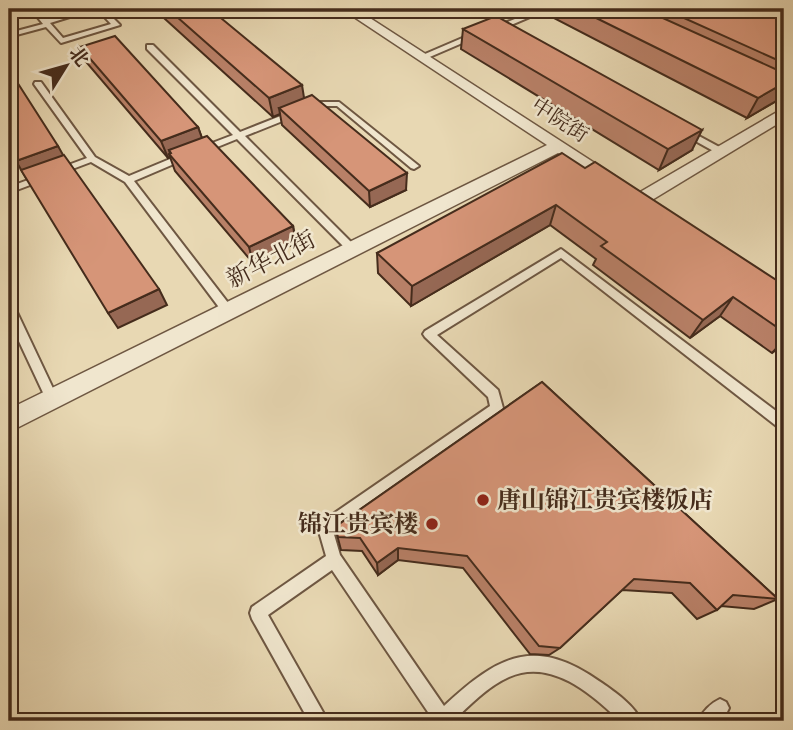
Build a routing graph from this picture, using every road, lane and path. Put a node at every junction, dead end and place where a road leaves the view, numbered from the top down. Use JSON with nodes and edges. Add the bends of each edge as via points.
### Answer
{"nodes":[{"id":1,"x":34,"y":9,"type":"edge"},
{"id":2,"x":93,"y":9,"type":"edge"},
{"id":3,"x":100,"y":9,"type":"edge"},
{"id":4,"x":348,"y":9,"type":"edge"},
{"id":5,"x":546,"y":9,"type":"edge"},
{"id":6,"x":46,"y":23,"type":"junction"},
{"id":7,"x":498,"y":27,"type":"junction"},
{"id":8,"x":509,"y":34,"type":"edge"},
{"id":9,"x":9,"y":35,"type":"edge"},
{"id":10,"x":150,"y":47,"type":"dead end"},
{"id":11,"x":422,"y":57,"type":"junction"},
{"id":12,"x":38,"y":85,"type":"dead end"},
{"id":13,"x":784,"y":113,"type":"edge"},
{"id":14,"x":673,"y":125,"type":"edge"},
{"id":15,"x":238,"y":135,"type":"junction"},
{"id":16,"x":558,"y":146,"type":"junction"},
{"id":17,"x":720,"y":151,"type":"junction"},
{"id":18,"x":92,"y":159,"type":"junction"},
{"id":19,"x":414,"y":166,"type":"dead end"},
{"id":20,"x":128,"y":180,"type":"junction"},
{"id":21,"x":9,"y":190,"type":"edge"},
{"id":22,"x":641,"y":199,"type":"junction"},
{"id":23,"x":663,"y":213,"type":"edge"},
{"id":24,"x":352,"y":248,"type":"junction"},
{"id":25,"x":9,"y":308,"type":"edge"},
{"id":26,"x":228,"y":311,"type":"junction"},
{"id":27,"x":52,"y":399,"type":"junction"},
{"id":28,"x":9,"y":421,"type":"edge"},
{"id":29,"x":784,"y":424,"type":"edge"},
{"id":30,"x":334,"y":559,"type":"junction"},
{"id":31,"x":720,"y":708,"type":"dead end"},
{"id":32,"x":443,"y":720,"type":"edge"},
{"id":33,"x":319,"y":721,"type":"edge"},
{"id":34,"x":632,"y":721,"type":"edge"},
{"id":35,"x":707,"y":721,"type":"edge"}],
"edges":[{"from":1,"to":6,"type":"lane"},
{"from":2,"to":6,"type":"lane"},
{"from":3,"to":6,"type":"lane","via":[[116,25],[61,41]]},
{"from":4,"to":11,"type":"street","name":"中院街"},
{"from":5,"to":7,"type":"lane"},
{"from":6,"to":9,"type":"lane"},
{"from":7,"to":8,"type":"lane"},
{"from":7,"to":11,"type":"lane"},
{"from":10,"to":15,"type":"lane"},
{"from":11,"to":16,"type":"street","name":"中院街"},
{"from":12,"to":18,"type":"lane"},
{"from":13,"to":17,"type":"street"},
{"from":14,"to":17,"type":"lane"},
{"from":15,"to":19,"type":"lane","via":[[319,104],[338,104]]},
{"from":15,"to":20,"type":"lane"},
{"from":15,"to":24,"type":"lane"},
{"from":16,"to":22,"type":"street","name":"中院街"},
{"from":16,"to":24,"type":"street","name":"新华北街"},
{"from":17,"to":22,"type":"street"},
{"from":18,"to":20,"type":"lane"},
{"from":18,"to":21,"type":"lane"},
{"from":20,"to":26,"type":"lane"},
{"from":22,"to":23,"type":"street","name":"中院街"},
{"from":24,"to":26,"type":"street","name":"新华北街"},
{"from":25,"to":27,"type":"lane"},
{"from":26,"to":27,"type":"street","name":"新华北街"},
{"from":27,"to":28,"type":"street","name":"新华北街"},
{"from":29,"to":30,"type":"lane","via":[[561,253],[429,334],[494,394],[497,408],[325,528]]},
{"from":30,"to":32,"type":"lane"},
{"from":30,"to":33,"type":"lane","via":[[258,613]]},
{"from":31,"to":35,"type":"lane"},
{"from":32,"to":34,"type":"lane","via":[[489,678],[513,666],[543,663],[570,671],[601,690]]}]}
